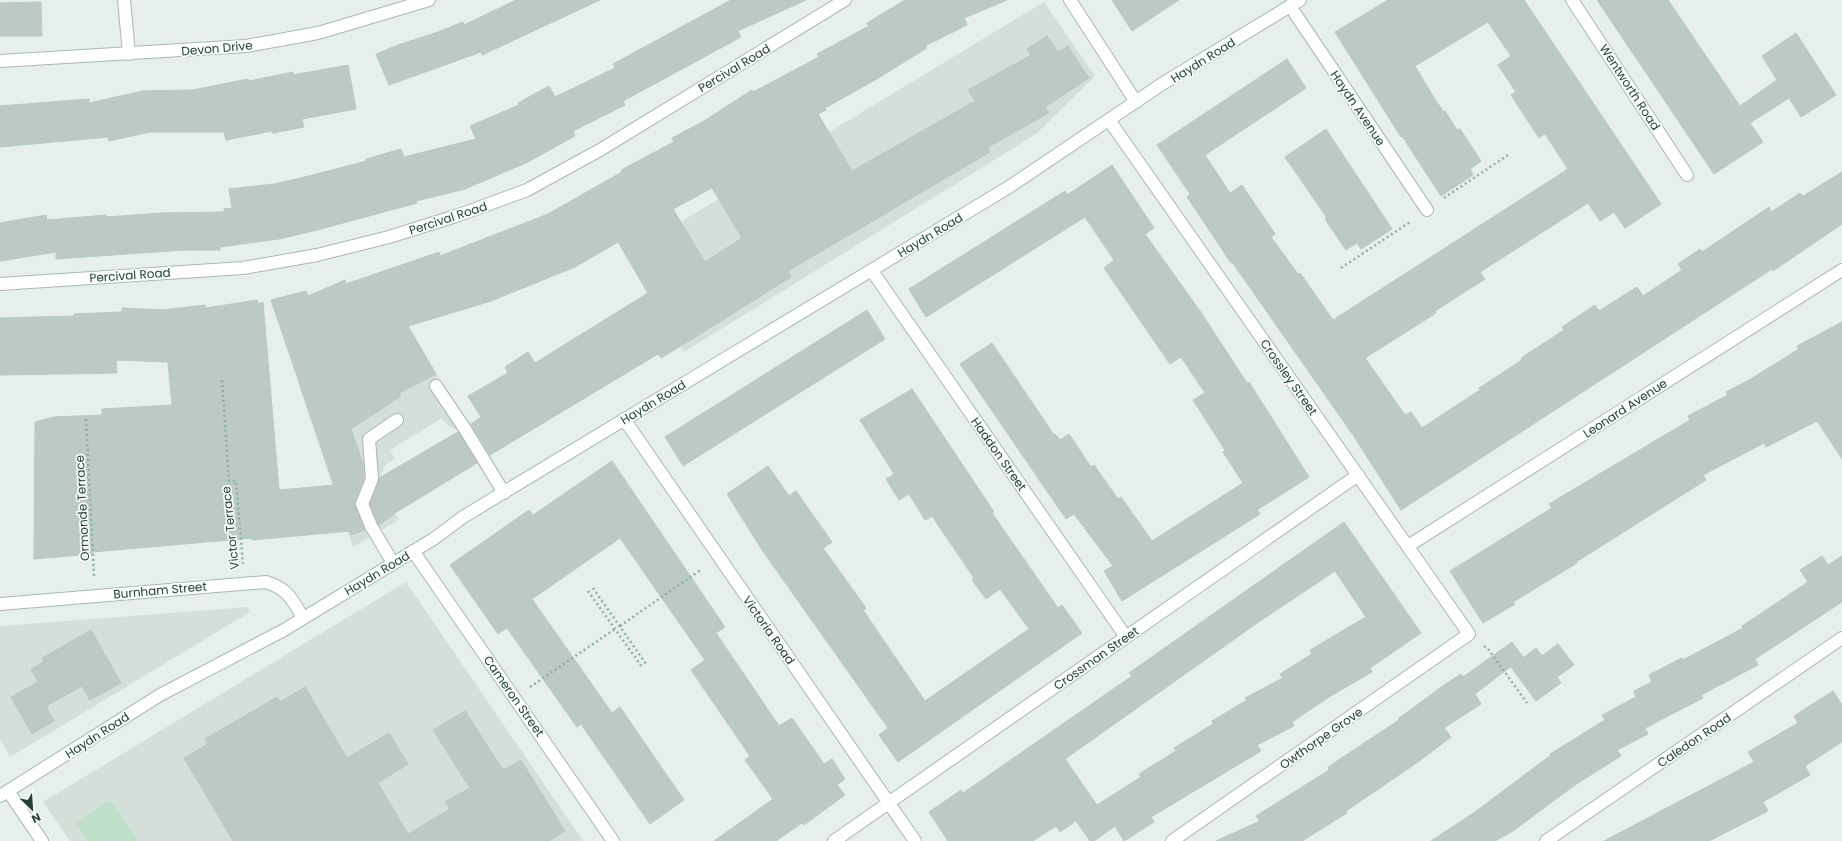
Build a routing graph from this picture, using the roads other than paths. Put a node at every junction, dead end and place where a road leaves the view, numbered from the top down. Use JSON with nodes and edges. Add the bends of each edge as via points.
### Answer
{"nodes":[{"id":1,"x":124,"y":0,"type":"edge"},
{"id":2,"x":429,"y":0,"type":"edge"},
{"id":3,"x":845,"y":0,"type":"edge"},
{"id":4,"x":1070,"y":0,"type":"edge"},
{"id":5,"x":1572,"y":0,"type":"edge"},
{"id":6,"x":1295,"y":3,"type":"edge"},
{"id":7,"x":129,"y":54,"type":"junction"},
{"id":8,"x":0,"y":61,"type":"edge"},
{"id":9,"x":1136,"y":102,"type":"junction"},
{"id":10,"x":1109,"y":120,"type":"junction"},
{"id":11,"x":1687,"y":175,"type":"dead end"},
{"id":12,"x":1428,"y":210,"type":"dead end"},
{"id":13,"x":1842,"y":270,"type":"edge"},
{"id":14,"x":872,"y":271,"type":"junction"},
{"id":15,"x":0,"y":284,"type":"edge"},
{"id":16,"x":436,"y":386,"type":"dead end"},
{"id":17,"x":624,"y":419,"type":"junction"},
{"id":18,"x":397,"y":420,"type":"dead end"},
{"id":19,"x":1358,"y":475,"type":"junction"},
{"id":20,"x":504,"y":493,"type":"junction"},
{"id":21,"x":1408,"y":546,"type":"junction"},
{"id":22,"x":413,"y":551,"type":"junction"},
{"id":23,"x":393,"y":564,"type":"junction"},
{"id":24,"x":0,"y":604,"type":"edge"},
{"id":25,"x":303,"y":618,"type":"junction"},
{"id":26,"x":1469,"y":634,"type":"joint"},
{"id":27,"x":1126,"y":637,"type":"junction"},
{"id":28,"x":1842,"y":638,"type":"edge"},
{"id":29,"x":4,"y":793,"type":"edge"},
{"id":30,"x":889,"y":803,"type":"junction"},
{"id":31,"x":42,"y":841,"type":"edge"},
{"id":32,"x":613,"y":841,"type":"edge"},
{"id":33,"x":834,"y":841,"type":"edge"},
{"id":34,"x":915,"y":841,"type":"edge"},
{"id":35,"x":1172,"y":841,"type":"edge"},
{"id":36,"x":1546,"y":841,"type":"edge"}],
"edges":[{"from":1,"to":7,"type":"street"},
{"from":2,"to":7,"type":"street","name":"Devon Drive","via":[[318,33],[246,46]]},
{"from":3,"to":15,"type":"street","name":"Percival Road","via":[[600,150],[527,190],[459,215],[389,237],[317,255],[243,268]]},
{"from":4,"to":9,"type":"street"},
{"from":5,"to":11,"type":"street","name":"Wentworth Road"},
{"from":6,"to":9,"type":"street","name":"Haydn Road"},
{"from":6,"to":12,"type":"street","name":"Haydn Avenue"},
{"from":7,"to":8,"type":"street","name":"Devon Drive"},
{"from":9,"to":10,"type":"street","name":"Haydn Road"},
{"from":10,"to":14,"type":"street","name":"Haydn Road","via":[[1009,187]]},
{"from":10,"to":19,"type":"street","name":"Crossley Street"},
{"from":13,"to":21,"type":"street","name":"Leonard Avenue"},
{"from":14,"to":17,"type":"street","name":"Haydn Road"},
{"from":14,"to":27,"type":"street","name":"Haddon Street"},
{"from":16,"to":20,"type":"street"},
{"from":17,"to":20,"type":"street","name":"Haydn Road"},
{"from":17,"to":30,"type":"street","name":"Victoria Road"},
{"from":18,"to":23,"type":"street","via":[[369,439],[372,479],[362,504],[371,526]]},
{"from":19,"to":21,"type":"street","name":"Crossley Street"},
{"from":19,"to":27,"type":"street","name":"Crossman Street"},
{"from":20,"to":22,"type":"street","name":"Haydn Road"},
{"from":21,"to":26,"type":"street","name":"Crossley Street"},
{"from":22,"to":23,"type":"street","name":"Haydn Road"},
{"from":22,"to":32,"type":"street","name":"Cameron Street"},
{"from":23,"to":25,"type":"street","name":"Haydn Road"},
{"from":24,"to":25,"type":"street","name":"Burnham Street","via":[[266,582],[277,586],[290,596]]},
{"from":25,"to":29,"type":"street","name":"Haydn Road","via":[[160,695]]},
{"from":26,"to":35,"type":"street","name":"Owthorpe Grove"},
{"from":27,"to":30,"type":"street","name":"Crossman Street"},
{"from":28,"to":36,"type":"street","name":"Caledon Road"},
{"from":29,"to":31,"type":"street"},
{"from":30,"to":33,"type":"street","name":"Crossman Street"},
{"from":30,"to":34,"type":"street","name":"Victoria Road"}]}
